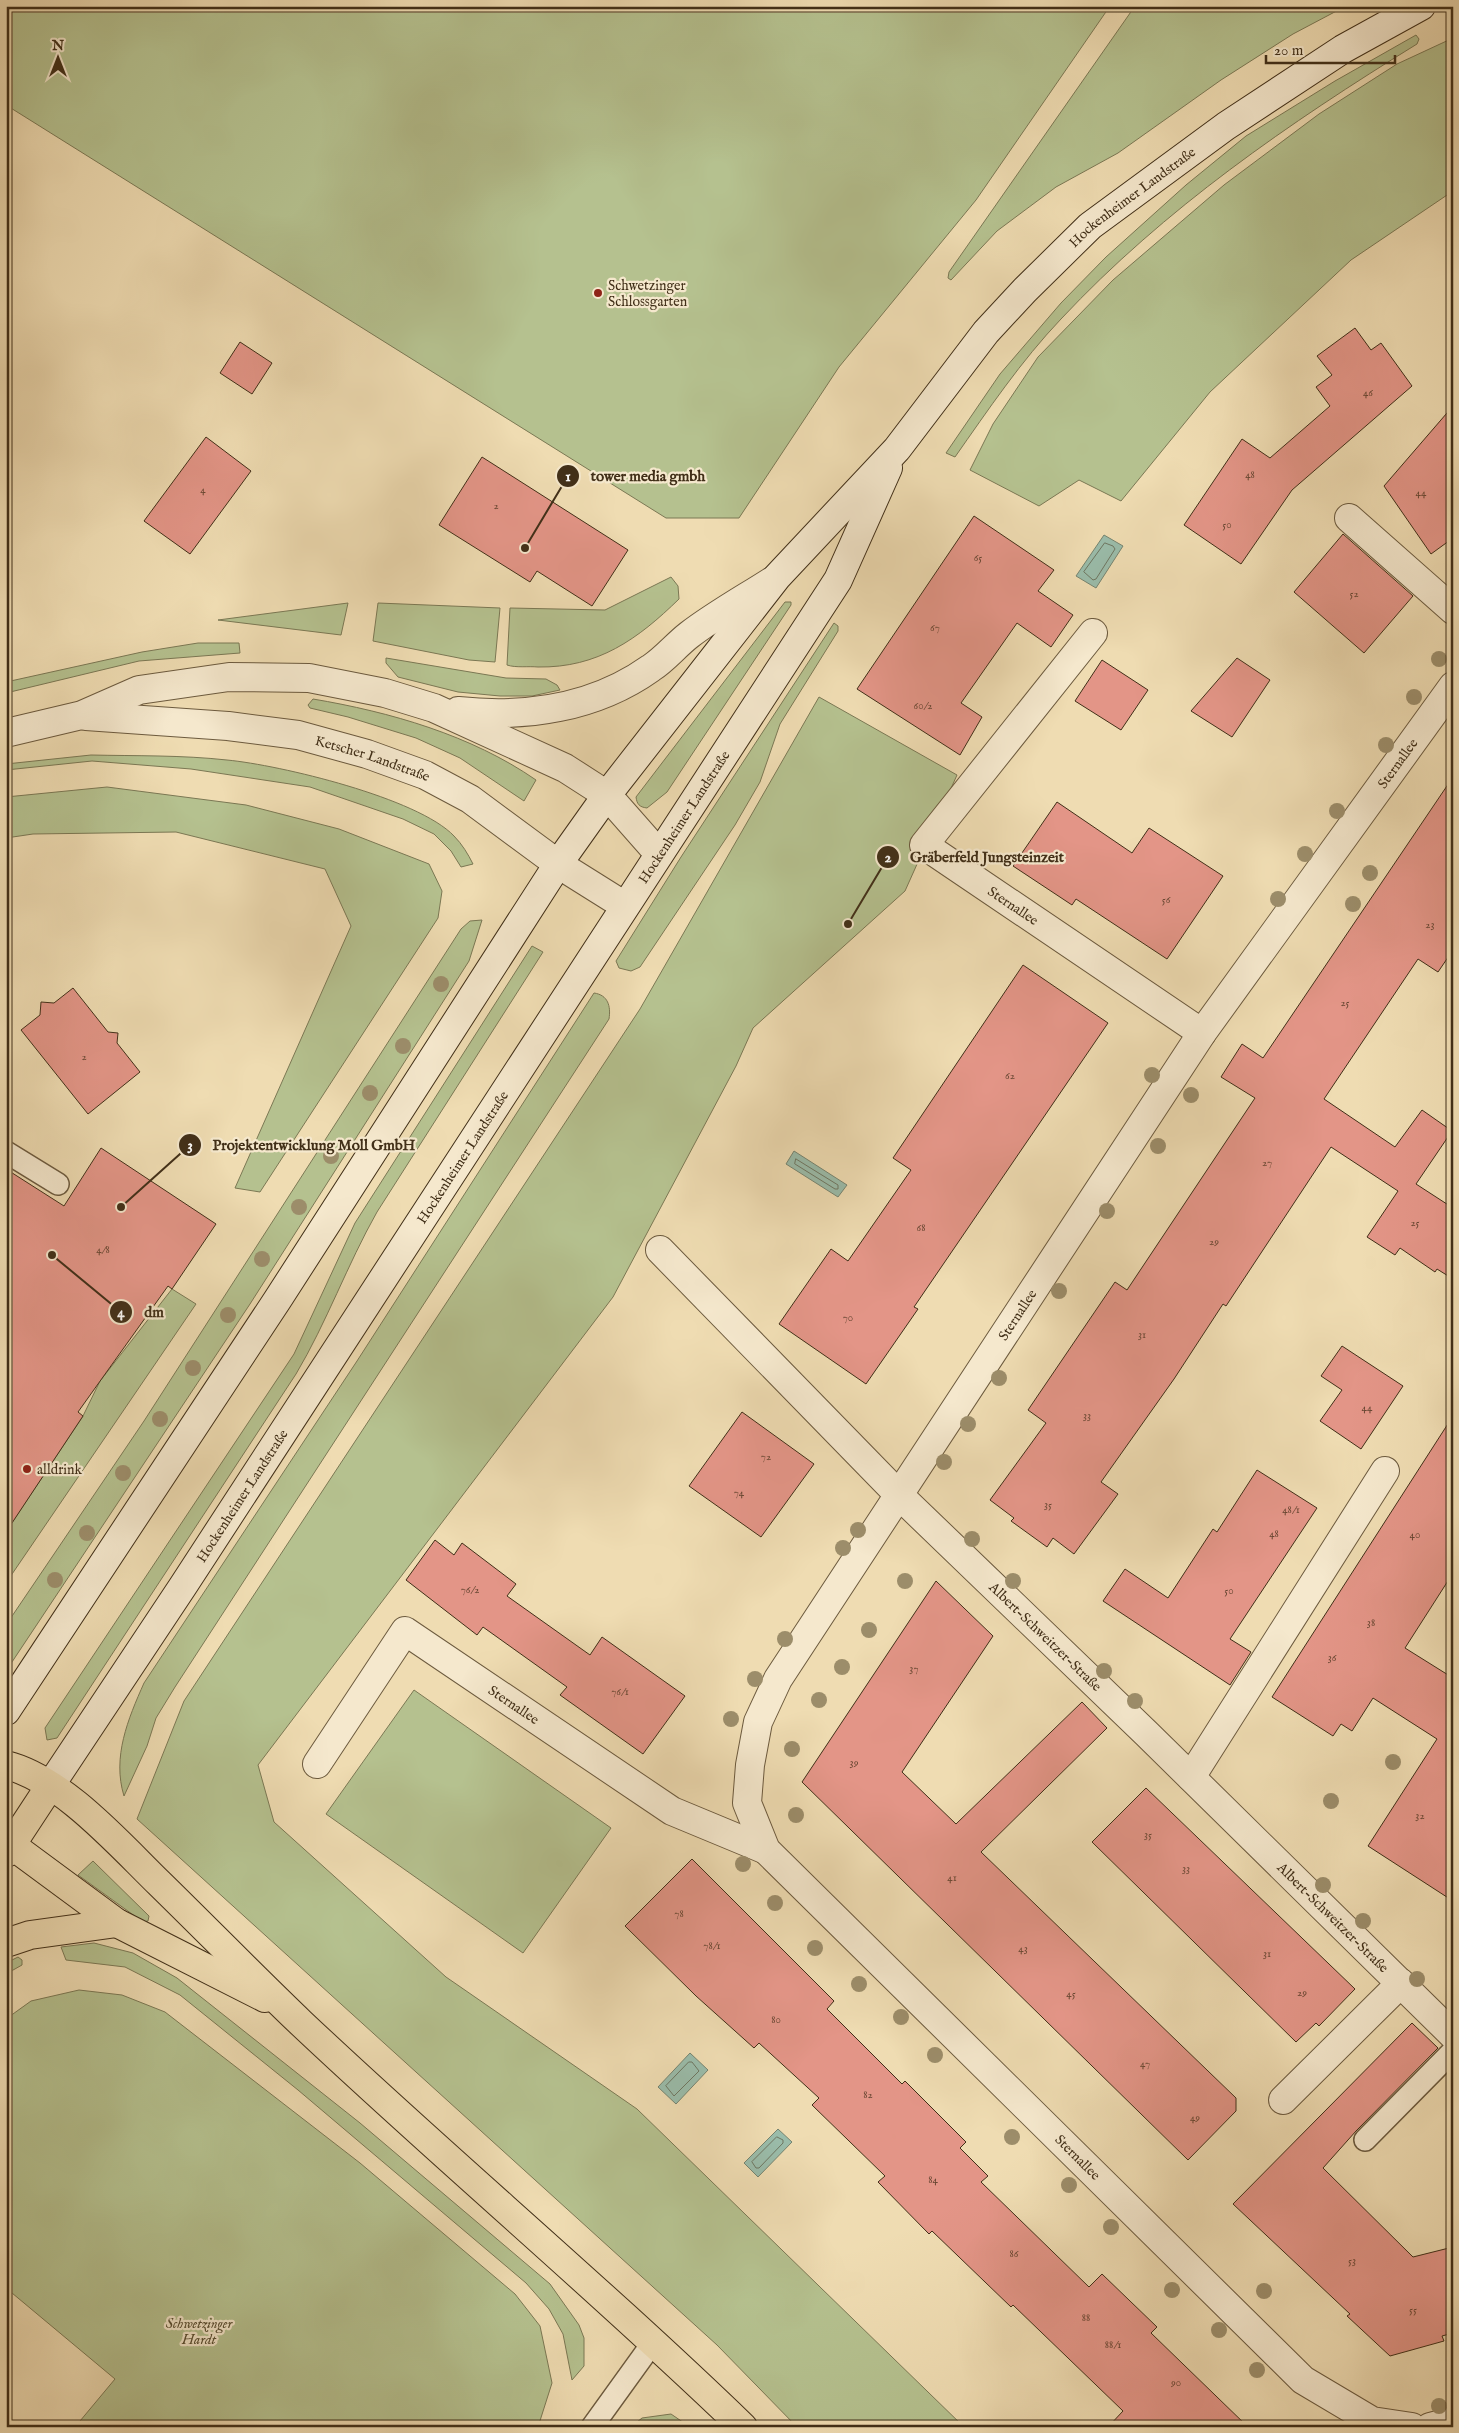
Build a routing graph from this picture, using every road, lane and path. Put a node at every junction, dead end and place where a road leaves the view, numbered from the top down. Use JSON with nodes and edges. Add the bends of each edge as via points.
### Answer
{"nodes":[{"id":1,"x":1421,"y":6,"type":"edge"},
{"id":2,"x":897,"y":449,"type":"junction"},
{"id":3,"x":1349,"y":518,"type":"dead end"},
{"id":4,"x":777,"y":577,"type":"junction"},
{"id":5,"x":1453,"y":610,"type":"edge"},
{"id":6,"x":1093,"y":633,"type":"dead end"},
{"id":7,"x":1453,"y":686,"type":"edge"},
{"id":8,"x":434,"y":708,"type":"junction"},
{"id":9,"x":82,"y":715,"type":"junction"},
{"id":10,"x":6,"y":732,"type":"edge"},
{"id":11,"x":607,"y":795,"type":"junction"},
{"id":12,"x":659,"y":854,"type":"junction"},
{"id":13,"x":558,"y":864,"type":"junction"},
{"id":14,"x":625,"y":906,"type":"junction"},
{"id":15,"x":1202,"y":1033,"type":"junction"},
{"id":16,"x":6,"y":1152,"type":"edge"},
{"id":17,"x":58,"y":1184,"type":"dead end"},
{"id":18,"x":660,"y":1250,"type":"dead end"},
{"id":19,"x":1385,"y":1471,"type":"dead end"},
{"id":20,"x":900,"y":1496,"type":"junction"},
{"id":21,"x":6,"y":1711,"type":"edge"},
{"id":22,"x":317,"y":1764,"type":"dead end"},
{"id":23,"x":6,"y":1765,"type":"edge"},
{"id":24,"x":1191,"y":1777,"type":"junction"},
{"id":25,"x":50,"y":1786,"type":"junction"},
{"id":26,"x":8,"y":1846,"type":"edge"},
{"id":27,"x":766,"y":1850,"type":"junction"},
{"id":28,"x":117,"y":1923,"type":"junction"},
{"id":29,"x":6,"y":1943,"type":"edge"},
{"id":30,"x":1401,"y":1983,"type":"junction"},
{"id":31,"x":289,"y":2010,"type":"junction"},
{"id":32,"x":1453,"y":2035,"type":"edge"},
{"id":33,"x":1453,"y":2051,"type":"edge"},
{"id":34,"x":1283,"y":2100,"type":"dead end"},
{"id":35,"x":1365,"y":2140,"type":"dead end"},
{"id":36,"x":654,"y":2341,"type":"junction"},
{"id":37,"x":1453,"y":2421,"type":"edge"},
{"id":38,"x":592,"y":2427,"type":"edge"},
{"id":39,"x":743,"y":2427,"type":"edge"},
{"id":40,"x":1412,"y":2427,"type":"edge"},
{"id":41,"x":1430,"y":2427,"type":"edge"}],
"edges":[{"from":1,"to":2,"type":"street","name":"Hockenheimer Landstraße","via":[[1344,49],[1226,126],[1090,226],[986,332]]},
{"from":2,"to":4,"type":"street","name":"Hockenheimer Landstraße"},
{"from":2,"to":12,"type":"street","name":"Hockenheimer Landstraße","via":[[838,580]]},
{"from":3,"to":5,"type":"street"},
{"from":4,"to":8,"type":"street","name":"Ketscher Landstraße","via":[[689,635],[652,668],[619,688],[537,712],[493,715]]},
{"from":4,"to":11,"type":"street","name":"Hockenheimer Landstraße"},
{"from":6,"to":15,"type":"street","name":"Sternallee","via":[[924,845]]},
{"from":7,"to":15,"type":"street","name":"Sternallee"},
{"from":8,"to":9,"type":"street","name":"Ketscher Landstraße","via":[[385,693],[309,678],[229,677],[139,690]]},
{"from":8,"to":11,"type":"street","name":"Ketscher Landstraße","via":[[565,768]]},
{"from":9,"to":10,"type":"street","name":"Ketscher Landstraße"},
{"from":9,"to":13,"type":"street","name":"Ketscher Landstraße","via":[[228,726],[298,735],[367,754],[425,774],[470,799]]},
{"from":11,"to":12,"type":"street","name":"Ketscher Landstraße"},
{"from":11,"to":13,"type":"street","name":"Hockenheimer Landstraße"},
{"from":12,"to":14,"type":"street","name":"Hockenheimer Landstraße"},
{"from":13,"to":14,"type":"street","name":"Ketscher Landstraße"},
{"from":13,"to":21,"type":"street","name":"Hockenheimer Landstraße","via":[[283,1291]]},
{"from":14,"to":25,"type":"street","name":"Hockenheimer Landstraße"},
{"from":15,"to":20,"type":"street","name":"Sternallee"},
{"from":16,"to":17,"type":"lane"},
{"from":18,"to":20,"type":"street"},
{"from":19,"to":24,"type":"street"},
{"from":20,"to":24,"type":"street","name":"Albert-Schweitzer-Straße"},
{"from":20,"to":27,"type":"street","name":"Sternallee","via":[[778,1679],[758,1722],[747,1803]]},
{"from":22,"to":27,"type":"street","name":"Sternallee","via":[[405,1631],[672,1812]]},
{"from":23,"to":25,"type":"main road","via":[[25,1770]]},
{"from":24,"to":30,"type":"street","name":"Albert-Schweitzer-Straße"},
{"from":25,"to":26,"type":"main road","name":"Hockenheimer Landstraße"},
{"from":25,"to":31,"type":"main road","via":[[107,1831]]},
{"from":26,"to":28,"type":"main road"},
{"from":27,"to":40,"type":"street","name":"Sternallee","via":[[1303,2380],[1372,2421]]},
{"from":28,"to":29,"type":"main road","via":[[30,1935]]},
{"from":28,"to":31,"type":"main road"},
{"from":30,"to":32,"type":"street","name":"Albert-Schweitzer-Straße"},
{"from":30,"to":34,"type":"street"},
{"from":31,"to":36,"type":"main road"},
{"from":33,"to":35,"type":"lane"},
{"from":36,"to":38,"type":"lane"},
{"from":36,"to":39,"type":"main road"},
{"from":37,"to":41,"type":"street"}]}
